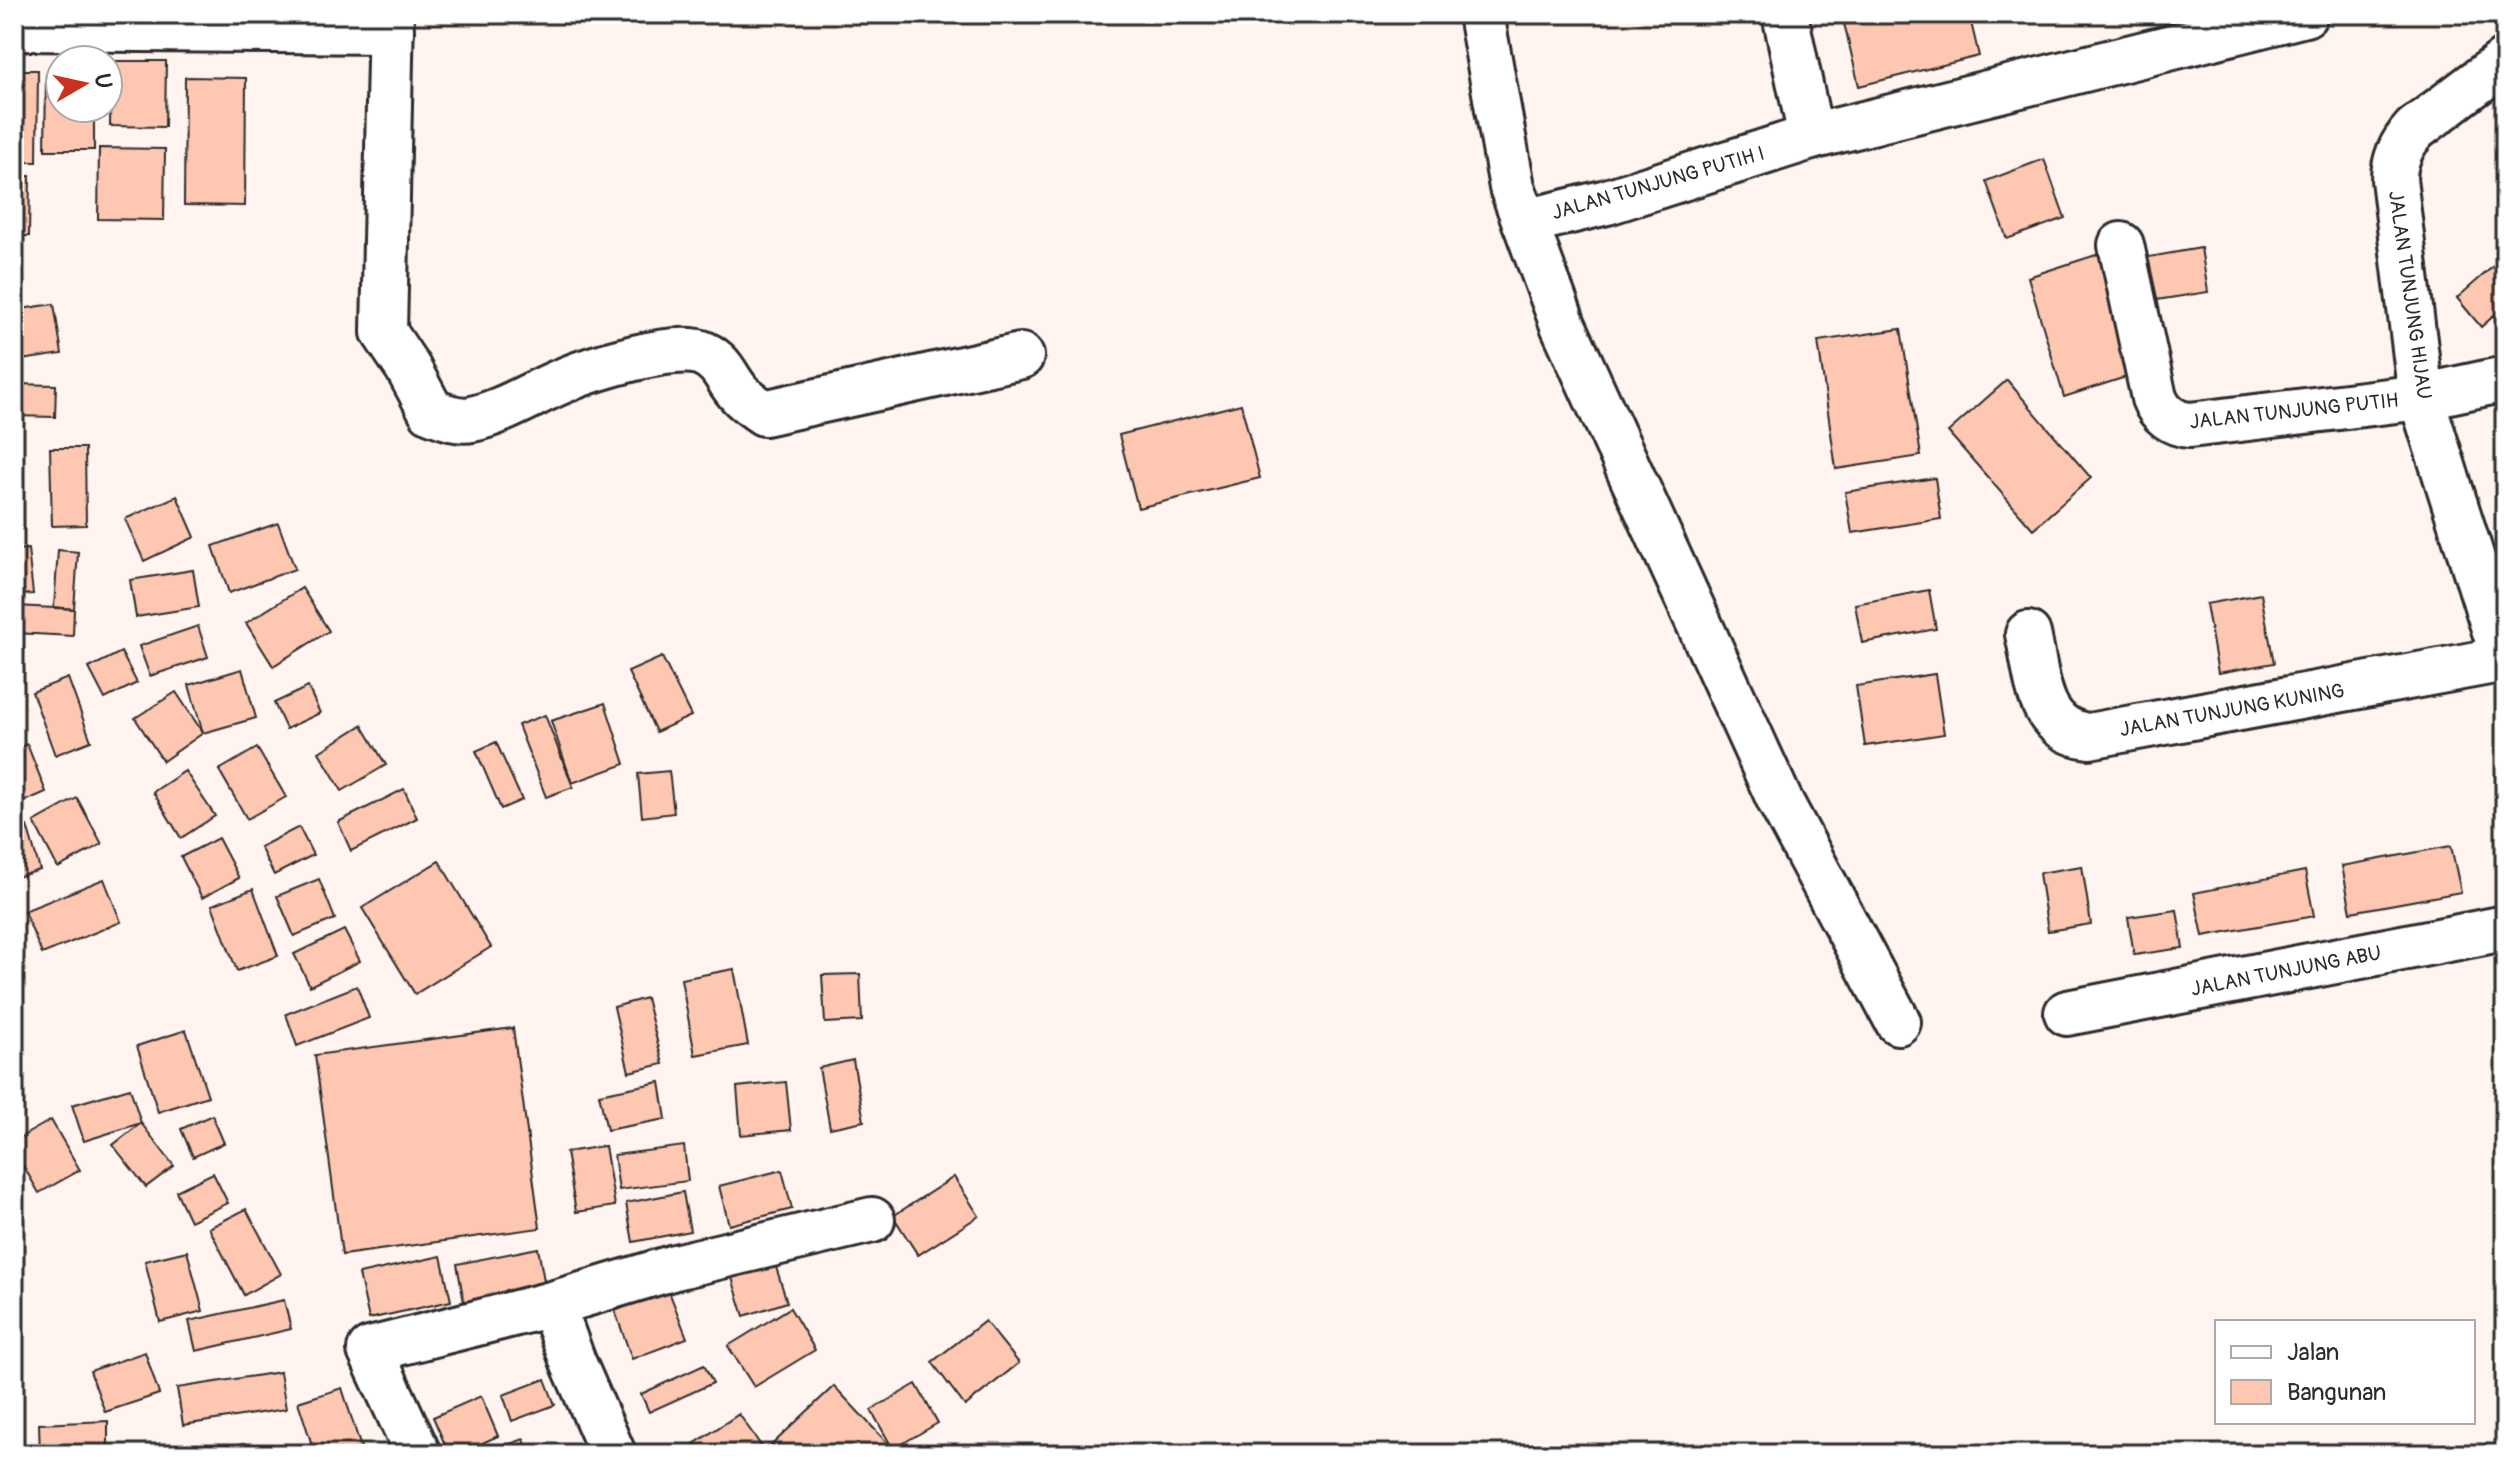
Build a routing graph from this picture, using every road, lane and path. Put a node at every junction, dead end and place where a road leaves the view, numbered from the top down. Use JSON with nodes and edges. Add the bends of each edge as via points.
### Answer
{"nodes":[{"id":1,"x":1481,"y":14,"type":"edge"},
{"id":2,"x":1785,"y":14,"type":"edge"},
{"id":3,"x":2305,"y":14,"type":"edge"},
{"id":4,"x":391,"y":23,"type":"edge"},
{"id":5,"x":14,"y":28,"type":"edge"},
{"id":6,"x":2505,"y":61,"type":"edge"},
{"id":7,"x":1811,"y":137,"type":"junction"},
{"id":8,"x":1525,"y":222,"type":"junction"},
{"id":9,"x":2121,"y":245,"type":"dead end"},
{"id":10,"x":1021,"y":356,"type":"dead end"},
{"id":11,"x":2505,"y":379,"type":"edge"},
{"id":12,"x":2421,"y":397,"type":"junction"},
{"id":13,"x":2028,"y":634,"type":"dead end"},
{"id":14,"x":2505,"y":660,"type":"edge"},
{"id":15,"x":2505,"y":928,"type":"edge"},
{"id":16,"x":2067,"y":1013,"type":"dead end"},
{"id":17,"x":1898,"y":1022,"type":"dead end"},
{"id":18,"x":872,"y":1220,"type":"dead end"},
{"id":19,"x":552,"y":1304,"type":"junction"},
{"id":20,"x":418,"y":1454,"type":"edge"},
{"id":21,"x":613,"y":1454,"type":"edge"}],
"edges":[{"from":1,"to":8,"type":"street","name":"JALAN TUNJUNG PUTIH I","via":[[1512,187]]},
{"from":2,"to":7,"type":"street"},
{"from":3,"to":7,"type":"street","name":"JALAN TUNJUNG PUTIH I"},
{"from":4,"to":5,"type":"street"},
{"from":4,"to":10,"type":"street","via":[[384,332],[431,411],[470,420],[564,380],[682,348],[705,354],[764,413]]},
{"from":6,"to":12,"type":"street","name":"JALAN TUNJUNG HIJAU","via":[[2415,129],[2394,168]]},
{"from":7,"to":8,"type":"street","name":"JALAN TUNJUNG PUTIH I","via":[[1607,202]]},
{"from":8,"to":17,"type":"street","via":[[1563,325],[1779,799]]},
{"from":9,"to":12,"type":"street","name":"JALAN TUNJUNG PUTIH","via":[[2154,398],[2172,420],[2190,425]]},
{"from":11,"to":12,"type":"street","name":"JALAN TUNJUNG PUTIH"},
{"from":12,"to":14,"type":"street","name":"JALAN TUNJUNG HIJAU"},
{"from":13,"to":14,"type":"street","name":"JALAN TUNJUNG KUNING","via":[[2049,714],[2066,731],[2089,736]]},
{"from":15,"to":16,"type":"street","name":"JALAN TUNJUNG ABU"},
{"from":18,"to":19,"type":"street","via":[[675,1267]]},
{"from":19,"to":20,"type":"street","via":[[370,1350]]},
{"from":19,"to":21,"type":"street"}]}
